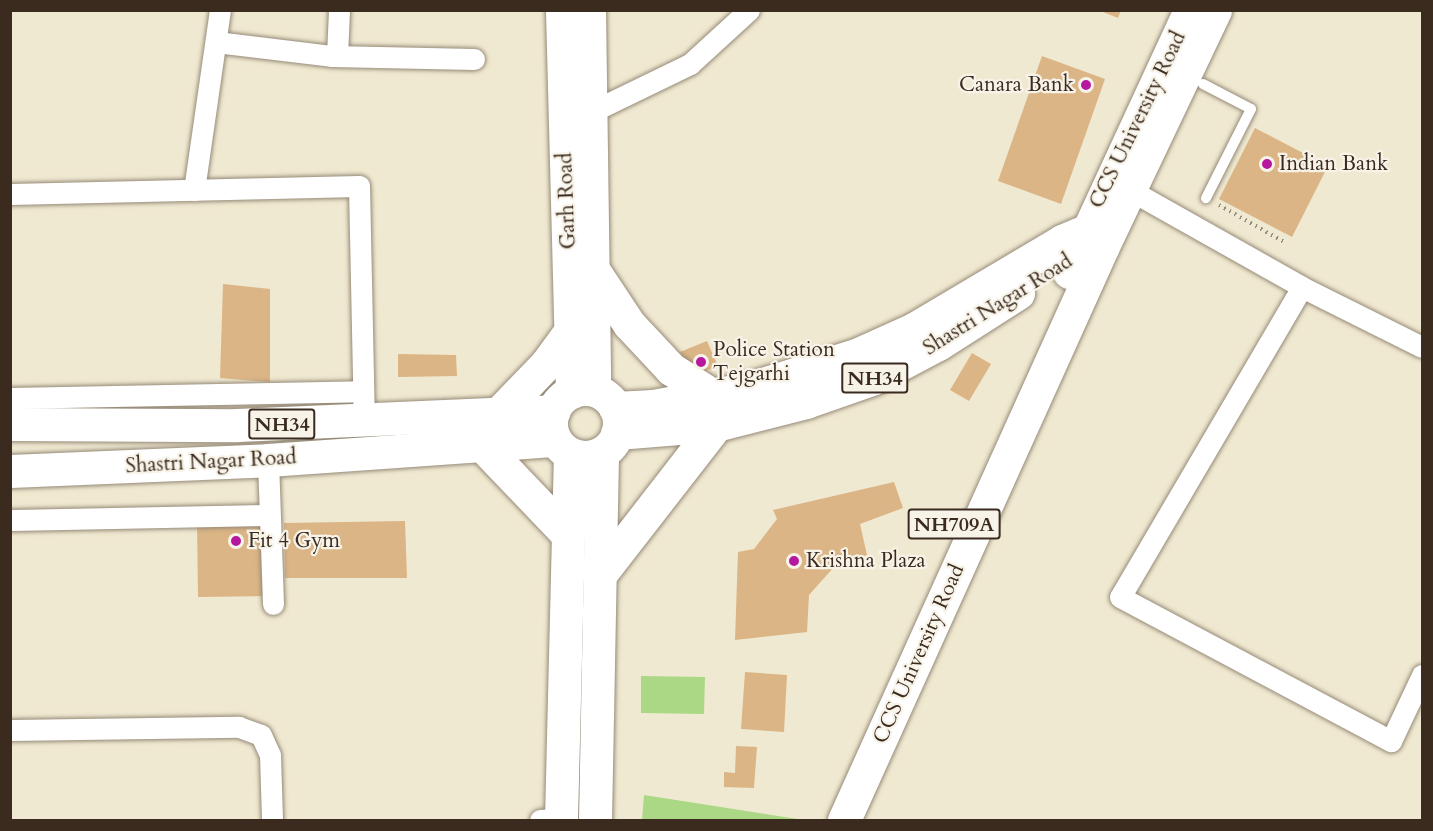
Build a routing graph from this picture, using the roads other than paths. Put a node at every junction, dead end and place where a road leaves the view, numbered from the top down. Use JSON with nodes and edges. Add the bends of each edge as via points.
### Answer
{"nodes":[{"id":1,"x":220,"y":10,"type":"edge"},
{"id":2,"x":339,"y":10,"type":"edge"},
{"id":3,"x":562,"y":10,"type":"edge"},
{"id":4,"x":589,"y":10,"type":"edge"},
{"id":5,"x":749,"y":10,"type":"edge"},
{"id":6,"x":1190,"y":10,"type":"edge"},
{"id":7,"x":1215,"y":10,"type":"edge"},
{"id":8,"x":216,"y":42,"type":"junction"},
{"id":9,"x":337,"y":56,"type":"junction"},
{"id":10,"x":474,"y":59,"type":"dead end"},
{"id":11,"x":1203,"y":84,"type":"dead end"},
{"id":12,"x":591,"y":112,"type":"junction"},
{"id":13,"x":194,"y":190,"type":"junction"},
{"id":14,"x":1130,"y":190,"type":"junction"},
{"id":15,"x":10,"y":194,"type":"edge"},
{"id":16,"x":1206,"y":198,"type":"road end"},
{"id":17,"x":1095,"y":239,"type":"junction"},
{"id":18,"x":594,"y":271,"type":"junction"},
{"id":19,"x":1302,"y":287,"type":"junction"},
{"id":20,"x":571,"y":330,"type":"junction"},
{"id":21,"x":1422,"y":347,"type":"edge"},
{"id":22,"x":10,"y":398,"type":"edge"},
{"id":23,"x":363,"y":406,"type":"junction"},
{"id":24,"x":714,"y":410,"type":"junction"},
{"id":25,"x":498,"y":414,"type":"junction"},
{"id":26,"x":585,"y":423,"type":"junction"},
{"id":27,"x":10,"y":424,"type":"edge"},
{"id":28,"x":270,"y":424,"type":"junction"},
{"id":29,"x":482,"y":445,"type":"junction"},
{"id":30,"x":268,"y":460,"type":"junction"},
{"id":31,"x":10,"y":471,"type":"edge"},
{"id":32,"x":267,"y":515,"type":"junction"},
{"id":33,"x":10,"y":520,"type":"edge"},
{"id":34,"x":568,"y":535,"type":"junction"},
{"id":35,"x":599,"y":576,"type":"junction"},
{"id":36,"x":273,"y":604,"type":"dead end"},
{"id":37,"x":1422,"y":675,"type":"edge"},
{"id":38,"x":881,"y":716,"type":"junction"},
{"id":39,"x":10,"y":730,"type":"edge"},
{"id":40,"x":272,"y":820,"type":"edge"},
{"id":41,"x":554,"y":820,"type":"edge"},
{"id":42,"x":595,"y":820,"type":"edge"},
{"id":43,"x":822,"y":820,"type":"edge"},
{"id":44,"x":844,"y":820,"type":"edge"}],
"edges":[{"from":1,"to":8,"type":"street"},
{"from":2,"to":9,"type":"street"},
{"from":3,"to":20,"type":"main road","name":"Garh Road"},
{"from":4,"to":12,"type":"main road","name":"Garh Road"},
{"from":5,"to":12,"type":"street","via":[[690,64]]},
{"from":6,"to":17,"type":"main road","name":"CCS University Road"},
{"from":7,"to":14,"type":"main road","name":"CCS University Road"},
{"from":8,"to":9,"type":"street"},
{"from":8,"to":13,"type":"street"},
{"from":9,"to":10,"type":"street"},
{"from":11,"to":16,"type":"lane","via":[[1251,109]]},
{"from":12,"to":18,"type":"main road","name":"Garh Road"},
{"from":13,"to":15,"type":"street"},
{"from":13,"to":23,"type":"street","via":[[359,186]]},
{"from":14,"to":17,"type":"main road","name":"CCS University Road"},
{"from":14,"to":19,"type":"street"},
{"from":17,"to":24,"type":"main road","name":"Shastri Nagar Road","number":"NH34","via":[[938,344],[874,378],[806,402]]},
{"from":17,"to":38,"type":"main road","name":"CCS University Road","number":"NH709A"},
{"from":18,"to":24,"type":"main road","via":[[643,339]]},
{"from":18,"to":26,"type":"main road","name":"Garh Road"},
{"from":19,"to":21,"type":"street"},
{"from":19,"to":37,"type":"street","via":[[1120,597],[1391,741]]},
{"from":20,"to":25,"type":"main road","via":[[541,370]]},
{"from":20,"to":26,"type":"main road","name":"Garh Road"},
{"from":22,"to":23,"type":"street"},
{"from":23,"to":25,"type":"main road","number":"NH34"},
{"from":23,"to":28,"type":"main road","number":"NH34"},
{"from":24,"to":26,"type":"main road","name":"Shastri Nagar Road","number":"NH34"},
{"from":24,"to":35,"type":"main road"},
{"from":25,"to":26,"type":"main road","number":"NH34"},
{"from":26,"to":29,"type":"main road","name":"Shastri Nagar Road","number":"NH34"},
{"from":26,"to":34,"type":"main road"},
{"from":26,"to":35,"type":"main road"},
{"from":27,"to":28,"type":"main road","number":"NH34"},
{"from":28,"to":30,"type":"main road"},
{"from":29,"to":30,"type":"main road","name":"Shastri Nagar Road","number":"NH34"},
{"from":29,"to":34,"type":"main road"},
{"from":30,"to":31,"type":"main road","name":"Shastri Nagar Road","number":"NH34"},
{"from":30,"to":32,"type":"street"},
{"from":32,"to":33,"type":"street"},
{"from":32,"to":36,"type":"street"},
{"from":34,"to":41,"type":"main road"},
{"from":35,"to":42,"type":"main road"},
{"from":38,"to":43,"type":"main road","name":"CCS University Road","number":"NH709A"},
{"from":38,"to":44,"type":"main road","name":"CCS University Road","number":"NH709A"},
{"from":39,"to":40,"type":"street","via":[[239,727],[261,735],[270,755]]}]}
